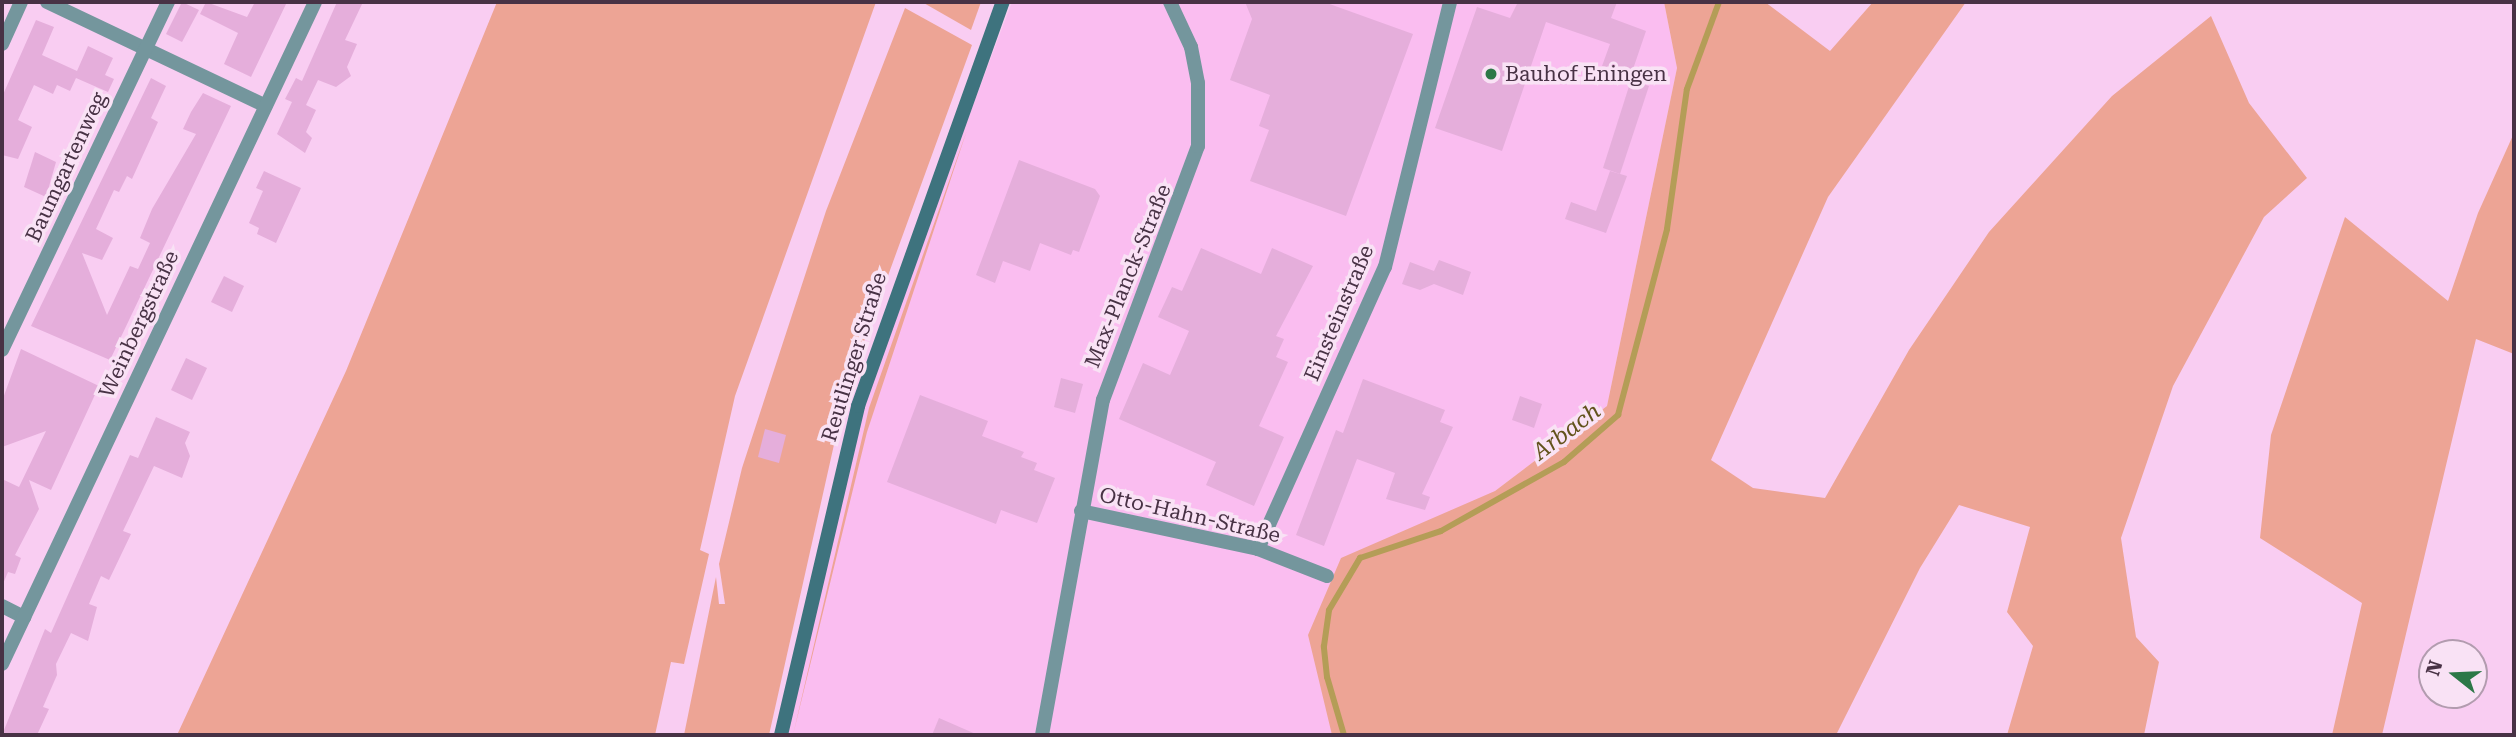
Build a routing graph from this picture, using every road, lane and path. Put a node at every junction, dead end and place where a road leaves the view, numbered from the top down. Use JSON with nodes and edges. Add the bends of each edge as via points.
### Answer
{"nodes":[{"id":1,"x":21,"y":2,"type":"edge"},
{"id":2,"x":47,"y":2,"type":"edge"},
{"id":3,"x":167,"y":2,"type":"edge"},
{"id":4,"x":315,"y":2,"type":"edge"},
{"id":5,"x":1003,"y":2,"type":"edge"},
{"id":6,"x":1170,"y":2,"type":"edge"},
{"id":7,"x":1450,"y":2,"type":"edge"},
{"id":8,"x":2,"y":44,"type":"edge"},
{"id":9,"x":146,"y":48,"type":"junction"},
{"id":10,"x":267,"y":106,"type":"junction"},
{"id":11,"x":2,"y":350,"type":"edge"},
{"id":12,"x":1081,"y":511,"type":"junction"},
{"id":13,"x":1258,"y":549,"type":"junction"},
{"id":14,"x":1327,"y":576,"type":"dead end"},
{"id":15,"x":2,"y":606,"type":"edge"},
{"id":16,"x":24,"y":617,"type":"junction"},
{"id":17,"x":2,"y":664,"type":"edge"},
{"id":18,"x":781,"y":735,"type":"edge"},
{"id":19,"x":1042,"y":735,"type":"edge"}],
"edges":[{"from":1,"to":8,"type":"street"},
{"from":2,"to":9,"type":"street"},
{"from":3,"to":9,"type":"street","name":"Baumgartenweg"},
{"from":4,"to":10,"type":"street","name":"Weinbergstraße"},
{"from":5,"to":18,"type":"main road","name":"Reutlinger Straße","via":[[858,406]]},
{"from":6,"to":12,"type":"street","name":"Max-Planck-Straße","via":[[1191,47],[1198,83],[1198,146],[1111,369]]},
{"from":7,"to":13,"type":"street","name":"Einsteinstraße","via":[[1385,267]]},
{"from":9,"to":10,"type":"street"},
{"from":9,"to":11,"type":"street","name":"Baumgartenweg"},
{"from":10,"to":16,"type":"street","name":"Weinbergstraße"},
{"from":12,"to":13,"type":"street","name":"Otto-Hahn-Straße"},
{"from":12,"to":19,"type":"street","name":"Max-Planck-Straße"},
{"from":13,"to":14,"type":"street","name":"Otto-Hahn-Straße"},
{"from":15,"to":16,"type":"street"},
{"from":16,"to":17,"type":"street","name":"Weinbergstraße"}]}
